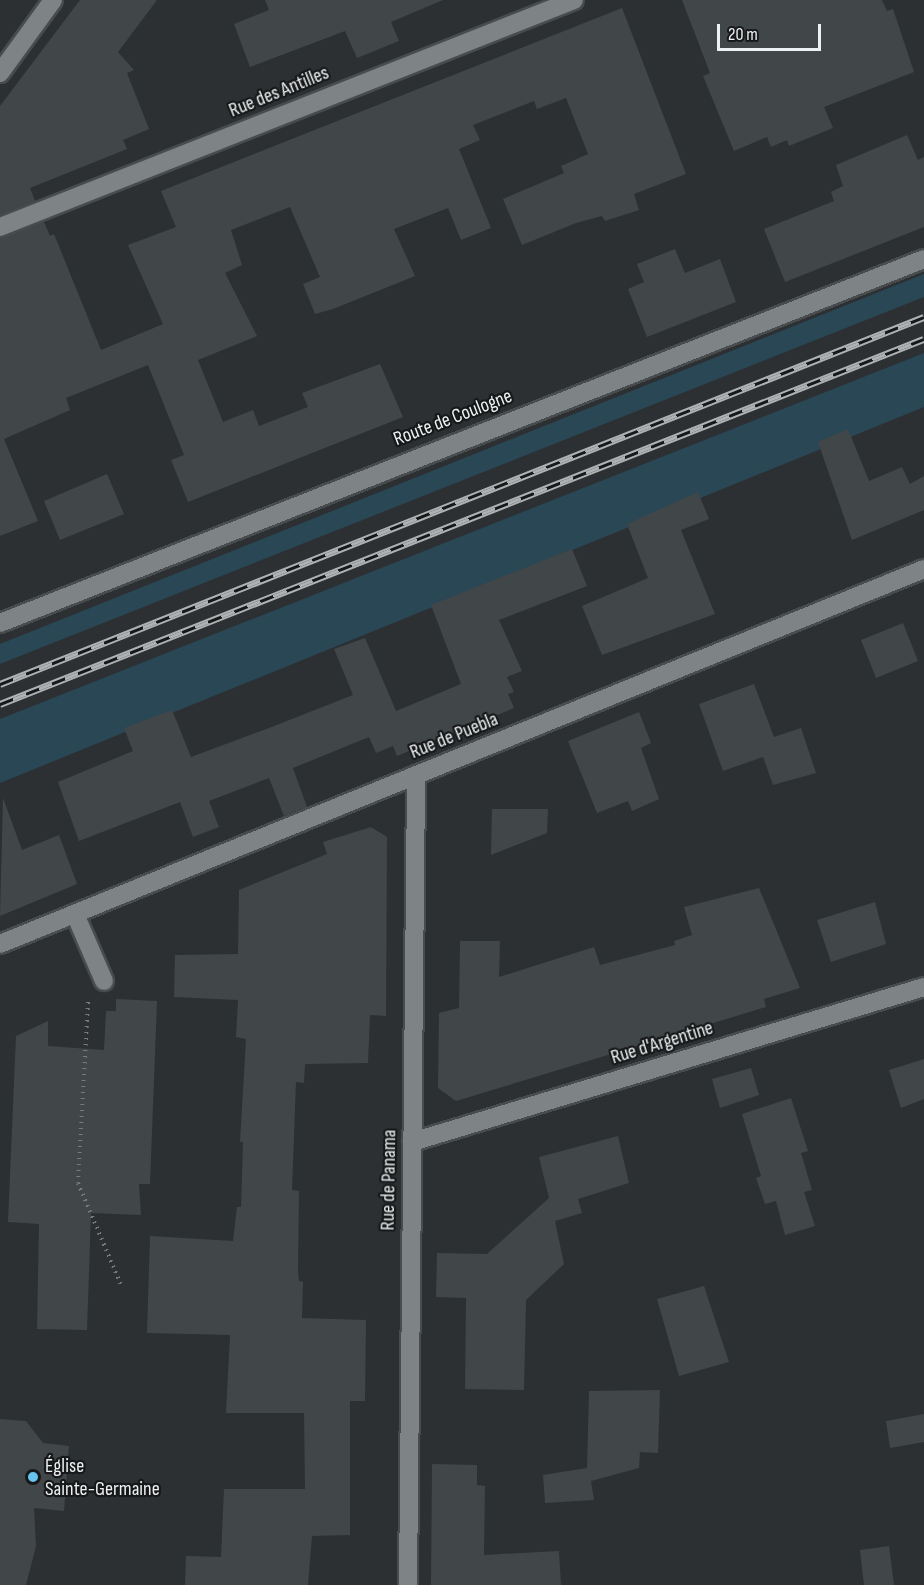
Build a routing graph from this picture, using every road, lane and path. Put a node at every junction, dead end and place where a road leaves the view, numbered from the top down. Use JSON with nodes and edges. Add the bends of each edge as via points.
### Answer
{"nodes":[{"id":1,"x":53,"y":0,"type":"edge"},
{"id":2,"x":574,"y":0,"type":"edge"},
{"id":3,"x":0,"y":74,"type":"edge"},
{"id":4,"x":0,"y":226,"type":"edge"},
{"id":5,"x":924,"y":259,"type":"edge"},
{"id":6,"x":924,"y":569,"type":"edge"},
{"id":7,"x":0,"y":623,"type":"edge"},
{"id":8,"x":416,"y":775,"type":"junction"},
{"id":9,"x":75,"y":914,"type":"junction"},
{"id":10,"x":0,"y":944,"type":"edge"},
{"id":11,"x":97,"y":985,"type":"joint"},
{"id":12,"x":924,"y":987,"type":"edge"},
{"id":13,"x":412,"y":1142,"type":"junction"},
{"id":14,"x":122,"y":1287,"type":"dead end"},
{"id":15,"x":408,"y":1585,"type":"edge"}],
"edges":[{"from":1,"to":3,"type":"street"},
{"from":2,"to":4,"type":"street","name":"Rue des Antilles"},
{"from":5,"to":7,"type":"street","name":"Route de Coulogne"},
{"from":6,"to":8,"type":"street","name":"Rue de Puebla"},
{"from":8,"to":9,"type":"street","name":"Rue de Puebla"},
{"from":8,"to":13,"type":"street","name":"Rue de Panama"},
{"from":9,"to":10,"type":"street","name":"Rue de Puebla"},
{"from":9,"to":11,"type":"street"},
{"from":11,"to":14,"type":"path","via":[[78,1184]]},
{"from":12,"to":13,"type":"street","name":"Rue d'Argentine"},
{"from":13,"to":15,"type":"street","name":"Rue de Panama"}]}
